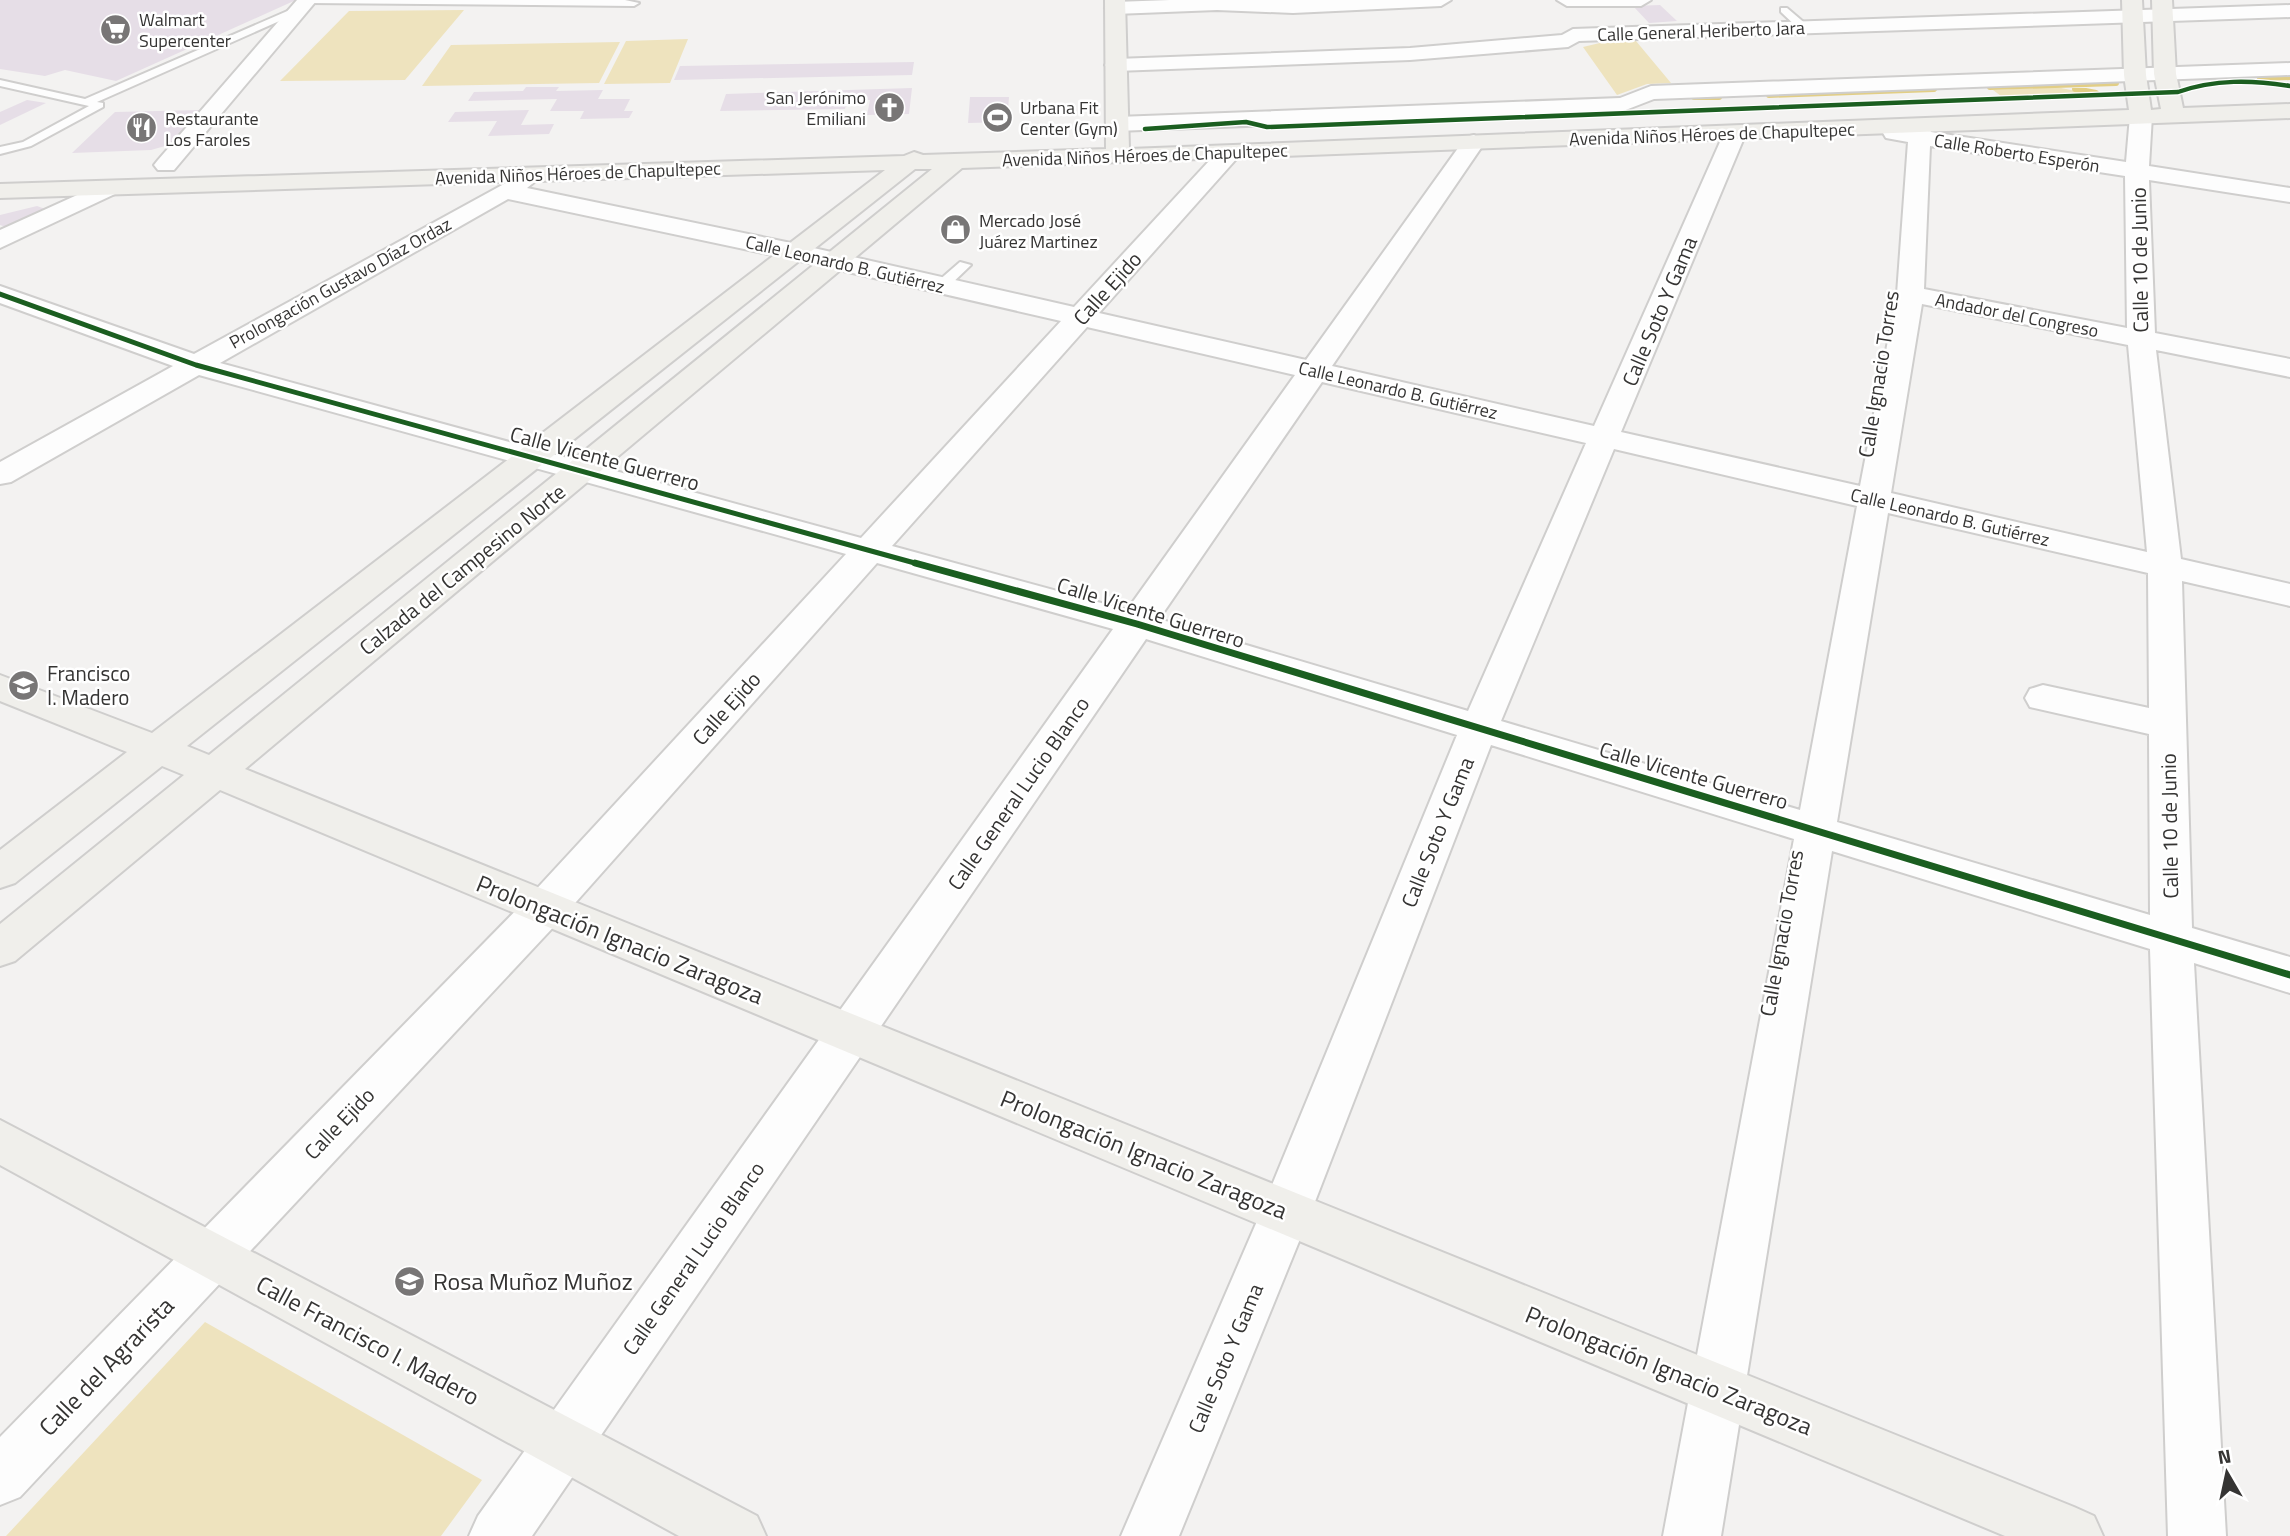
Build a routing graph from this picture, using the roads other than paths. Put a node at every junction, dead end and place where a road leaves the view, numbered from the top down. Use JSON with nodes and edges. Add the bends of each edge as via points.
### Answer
{"nodes":[{"id":1,"x":1441,"y":0,"type":"edge"},
{"id":2,"x":1633,"y":0,"type":"edge"},
{"id":3,"x":1641,"y":0,"type":"edge"},
{"id":4,"x":1574,"y":1,"type":"edge"},
{"id":5,"x":1359,"y":2,"type":"edge"},
{"id":6,"x":305,"y":3,"type":"edge"},
{"id":7,"x":634,"y":3,"type":"dead end"},
{"id":8,"x":1115,"y":4,"type":"edge"},
{"id":9,"x":2133,"y":8,"type":"edge"},
{"id":10,"x":2162,"y":8,"type":"edge"},
{"id":11,"x":1784,"y":10,"type":"dead end"},
{"id":12,"x":2001,"y":10,"type":"edge"},
{"id":13,"x":2290,"y":11,"type":"edge"},
{"id":14,"x":1804,"y":27,"type":"junction"},
{"id":15,"x":1573,"y":35,"type":"junction"},
{"id":16,"x":1116,"y":65,"type":"junction"},
{"id":17,"x":2290,"y":69,"type":"edge"},
{"id":18,"x":2165,"y":74,"type":"junction"},
{"id":19,"x":2136,"y":75,"type":"junction"},
{"id":20,"x":0,"y":83,"type":"edge"},
{"id":21,"x":2288,"y":100,"type":"edge"},
{"id":22,"x":87,"y":102,"type":"junction"},
{"id":23,"x":2155,"y":108,"type":"junction"},
{"id":24,"x":1868,"y":128,"type":"joint"},
{"id":25,"x":1919,"y":132,"type":"junction"},
{"id":26,"x":1735,"y":134,"type":"junction"},
{"id":27,"x":1117,"y":140,"type":"junction"},
{"id":28,"x":1474,"y":142,"type":"junction"},
{"id":29,"x":0,"y":145,"type":"edge"},
{"id":30,"x":27,"y":145,"type":"junction"},
{"id":31,"x":0,"y":151,"type":"edge"},
{"id":32,"x":1230,"y":152,"type":"junction"},
{"id":33,"x":917,"y":155,"type":"junction"},
{"id":34,"x":956,"y":161,"type":"junction"},
{"id":35,"x":166,"y":165,"type":"junction"},
{"id":36,"x":0,"y":170,"type":"edge"},
{"id":37,"x":2137,"y":171,"type":"junction"},
{"id":38,"x":534,"y":174,"type":"junction"},
{"id":39,"x":108,"y":188,"type":"junction"},
{"id":40,"x":0,"y":191,"type":"edge"},
{"id":41,"x":505,"y":191,"type":"junction"},
{"id":42,"x":2290,"y":195,"type":"edge"},
{"id":43,"x":0,"y":240,"type":"edge"},
{"id":44,"x":796,"y":251,"type":"junction"},
{"id":45,"x":836,"y":261,"type":"junction"},
{"id":46,"x":965,"y":265,"type":"dead end"},
{"id":47,"x":942,"y":285,"type":"junction"},
{"id":48,"x":0,"y":294,"type":"edge"},
{"id":49,"x":1910,"y":294,"type":"junction"},
{"id":50,"x":1080,"y":317,"type":"junction"},
{"id":51,"x":2140,"y":339,"type":"junction"},
{"id":52,"x":673,"y":348,"type":"junction"},
{"id":53,"x":717,"y":359,"type":"junction"},
{"id":54,"x":195,"y":365,"type":"junction"},
{"id":55,"x":2290,"y":368,"type":"edge"},
{"id":56,"x":1314,"y":371,"type":"junction"},
{"id":57,"x":610,"y":398,"type":"junction"},
{"id":58,"x":654,"y":410,"type":"junction"},
{"id":59,"x":1604,"y":437,"type":"junction"},
{"id":60,"x":535,"y":456,"type":"junction"},
{"id":61,"x":582,"y":470,"type":"junction"},
{"id":62,"x":0,"y":475,"type":"edge"},
{"id":63,"x":1875,"y":500,"type":"junction"},
{"id":64,"x":870,"y":549,"type":"junction"},
{"id":65,"x":2165,"y":566,"type":"junction"},
{"id":66,"x":2290,"y":594,"type":"edge"},
{"id":67,"x":1137,"y":624,"type":"junction"},
{"id":68,"x":0,"y":687,"type":"edge"},
{"id":69,"x":2043,"y":698,"type":"dead end"},
{"id":70,"x":2167,"y":725,"type":"junction"},
{"id":71,"x":1478,"y":730,"type":"junction"},
{"id":72,"x":156,"y":750,"type":"junction"},
{"id":73,"x":214,"y":772,"type":"junction"},
{"id":74,"x":1817,"y":829,"type":"junction"},
{"id":75,"x":0,"y":872,"type":"edge"},
{"id":76,"x":545,"y":908,"type":"junction"},
{"id":77,"x":2171,"y":940,"type":"junction"},
{"id":78,"x":0,"y":949,"type":"edge"},
{"id":79,"x":2290,"y":975,"type":"edge"},
{"id":80,"x":850,"y":1034,"type":"junction"},
{"id":81,"x":0,"y":1141,"type":"edge"},
{"id":82,"x":1286,"y":1212,"type":"junction"},
{"id":83,"x":212,"y":1256,"type":"junction"},
{"id":84,"x":1719,"y":1390,"type":"junction"},
{"id":85,"x":562,"y":1444,"type":"junction"},
{"id":86,"x":0,"y":1477,"type":"edge"},
{"id":87,"x":498,"y":1536,"type":"edge"},
{"id":88,"x":737,"y":1536,"type":"edge"},
{"id":89,"x":1150,"y":1536,"type":"edge"},
{"id":90,"x":1692,"y":1536,"type":"edge"},
{"id":91,"x":2074,"y":1536,"type":"edge"},
{"id":92,"x":2197,"y":1536,"type":"edge"}],
"edges":[{"from":1,"to":5,"type":"street"},
{"from":2,"to":3,"type":"street"},
{"from":2,"to":4,"type":"street"},
{"from":4,"to":15,"type":"street","via":[[1591,8]]},
{"from":5,"to":8,"type":"street"},
{"from":6,"to":7,"type":"lane"},
{"from":6,"to":22,"type":"lane"},
{"from":6,"to":35,"type":"street"},
{"from":8,"to":16,"type":"main road"},
{"from":9,"to":10,"type":"street","name":"Calle General Heriberto Jara"},
{"from":9,"to":12,"type":"street","name":"Calle General Heriberto Jara"},
{"from":9,"to":19,"type":"main road"},
{"from":10,"to":13,"type":"street","name":"Calle General Heriberto Jara"},
{"from":10,"to":18,"type":"main road"},
{"from":11,"to":14,"type":"lane"},
{"from":12,"to":14,"type":"street","name":"Calle General Heriberto Jara"},
{"from":14,"to":15,"type":"street","name":"Calle General Heriberto Jara"},
{"from":15,"to":16,"type":"street","name":"Calle General Heriberto Jara","via":[[1568,41],[1409,54]]},
{"from":16,"to":27,"type":"main road"},
{"from":17,"to":18,"type":"street"},
{"from":18,"to":19,"type":"street"},
{"from":18,"to":23,"type":"main road"},
{"from":19,"to":23,"type":"main road"},
{"from":19,"to":27,"type":"street","via":[[1651,93],[1623,104]]},
{"from":20,"to":22,"type":"lane"},
{"from":21,"to":23,"type":"main road","name":"Avenida Niños Héroes de Chapultepec"},
{"from":22,"to":30,"type":"lane","via":[[99,105]]},
{"from":23,"to":25,"type":"main road","name":"Avenida Niños Héroes de Chapultepec"},
{"from":23,"to":27,"type":"main road","name":"Avenida Niños Héroes de Chapultepec"},
{"from":23,"to":37,"type":"street","name":"Calle 10 de Junio"},
{"from":24,"to":25,"type":"street","name":"Calle Roberto Esperón"},
{"from":24,"to":26,"type":"main road","name":"Avenida Niños Héroes de Chapultepec"},
{"from":25,"to":37,"type":"street","name":"Calle Roberto Esperón"},
{"from":25,"to":49,"type":"street","name":"Calle Ignacio Torres"},
{"from":26,"to":28,"type":"main road","name":"Avenida Niños Héroes de Chapultepec"},
{"from":26,"to":59,"type":"street","name":"Calle Soto Y Gama"},
{"from":27,"to":32,"type":"main road","name":"Avenida Niños Héroes de Chapultepec"},
{"from":27,"to":33,"type":"main road","name":"Avenida Niños Héroes de Chapultepec"},
{"from":27,"to":34,"type":"main road","name":"Avenida Niños Héroes de Chapultepec"},
{"from":28,"to":32,"type":"main road","name":"Avenida Niños Héroes de Chapultepec"},
{"from":28,"to":56,"type":"street","name":"Calle General Lucio Blanco"},
{"from":29,"to":30,"type":"lane"},
{"from":30,"to":31,"type":"lane"},
{"from":32,"to":50,"type":"street","name":"Calle Ejido"},
{"from":33,"to":34,"type":"main road","name":"Avenida Niños Héroes de Chapultepec"},
{"from":33,"to":35,"type":"main road","name":"Avenida Niños Héroes de Chapultepec"},
{"from":33,"to":38,"type":"main road","name":"Avenida Niños Héroes de Chapultepec"},
{"from":33,"to":44,"type":"main road","name":"Calzada del Campesino Norte"},
{"from":34,"to":45,"type":"main road","name":"Calzada del Campesino Norte"},
{"from":35,"to":36,"type":"main road","name":"Avenida Niños Héroes de Chapultepec"},
{"from":37,"to":42,"type":"street","name":"Calle Roberto Esperón"},
{"from":37,"to":51,"type":"street","name":"Calle 10 de Junio"},
{"from":38,"to":39,"type":"main road","name":"Avenida Niños Héroes de Chapultepec"},
{"from":38,"to":41,"type":"street","name":"Prolongación Gustavo Díaz Ordaz"},
{"from":39,"to":40,"type":"main road","name":"Avenida Niños Héroes de Chapultepec"},
{"from":39,"to":43,"type":"street"},
{"from":41,"to":44,"type":"street","name":"Calle Leonardo B. Gutiérrez"},
{"from":41,"to":54,"type":"street","name":"Prolongación Gustavo Díaz Ordaz"},
{"from":44,"to":45,"type":"street","name":"Calle Leonardo B. Gutiérrez"},
{"from":44,"to":52,"type":"main road","name":"Calzada del Campesino Norte"},
{"from":45,"to":47,"type":"street","name":"Calle Leonardo B. Gutiérrez"},
{"from":45,"to":53,"type":"main road","name":"Calzada del Campesino Norte"},
{"from":46,"to":47,"type":"lane"},
{"from":47,"to":50,"type":"street","name":"Calle Leonardo B. Gutiérrez"},
{"from":48,"to":54,"type":"street","name":"Calle Vicente Guerrero"},
{"from":49,"to":51,"type":"street","name":"Andador del Congreso"},
{"from":49,"to":63,"type":"street","name":"Calle Ignacio Torres"},
{"from":50,"to":56,"type":"street","name":"Calle Leonardo B. Gutiérrez"},
{"from":50,"to":64,"type":"street","name":"Calle Ejido"},
{"from":51,"to":55,"type":"street","name":"Andador del Congreso"},
{"from":51,"to":65,"type":"street","name":"Calle 10 de Junio"},
{"from":52,"to":53,"type":"main road"},
{"from":52,"to":57,"type":"main road","name":"Calzada del Campesino Norte"},
{"from":53,"to":58,"type":"main road","name":"Calzada del Campesino Norte"},
{"from":54,"to":60,"type":"street","name":"Calle Vicente Guerrero"},
{"from":54,"to":62,"type":"street","name":"Prolongación Gustavo Díaz Ordaz"},
{"from":56,"to":59,"type":"street","name":"Calle Leonardo B. Gutiérrez"},
{"from":56,"to":67,"type":"street","name":"Calle General Lucio Blanco"},
{"from":57,"to":58,"type":"main road"},
{"from":57,"to":60,"type":"main road","name":"Calzada del Campesino Norte"},
{"from":58,"to":61,"type":"main road","name":"Calzada del Campesino Norte"},
{"from":59,"to":63,"type":"street","name":"Calle Leonardo B. Gutiérrez"},
{"from":59,"to":71,"type":"street","name":"Calle Soto Y Gama"},
{"from":60,"to":61,"type":"street","name":"Calle Vicente Guerrero"},
{"from":60,"to":72,"type":"main road","name":"Calzada del Campesino Norte"},
{"from":61,"to":64,"type":"street","name":"Calle Vicente Guerrero"},
{"from":61,"to":73,"type":"main road","name":"Calzada del Campesino Norte"},
{"from":63,"to":65,"type":"street","name":"Calle Leonardo B. Gutiérrez"},
{"from":63,"to":74,"type":"street","name":"Calle Ignacio Torres"},
{"from":64,"to":67,"type":"street","name":"Calle Vicente Guerrero"},
{"from":64,"to":76,"type":"street","name":"Calle Ejido"},
{"from":65,"to":66,"type":"street","name":"Calle Leonardo B. Gutiérrez"},
{"from":65,"to":70,"type":"street","name":"Calle 10 de Junio"},
{"from":67,"to":71,"type":"street","name":"Calle Vicente Guerrero"},
{"from":67,"to":80,"type":"street","name":"Calle General Lucio Blanco"},
{"from":68,"to":72,"type":"main road","name":"Prolongación Ignacio Zaragoza"},
{"from":69,"to":70,"type":"street"},
{"from":70,"to":77,"type":"street","name":"Calle 10 de Junio"},
{"from":71,"to":74,"type":"street","name":"Calle Vicente Guerrero"},
{"from":71,"to":82,"type":"street","name":"Calle Soto Y Gama"},
{"from":72,"to":73,"type":"main road","name":"Prolongación Ignacio Zaragoza"},
{"from":72,"to":75,"type":"main road","name":"Calzada del Campesino Norte"},
{"from":73,"to":76,"type":"main road","name":"Prolongación Ignacio Zaragoza"},
{"from":73,"to":78,"type":"main road","name":"Calzada del Campesino Norte"},
{"from":74,"to":77,"type":"street","name":"Calle Vicente Guerrero"},
{"from":74,"to":84,"type":"street","name":"Calle Ignacio Torres"},
{"from":76,"to":80,"type":"main road","name":"Prolongación Ignacio Zaragoza"},
{"from":76,"to":83,"type":"street","name":"Calle Ejido"},
{"from":77,"to":79,"type":"street","name":"Calle Vicente Guerrero"},
{"from":77,"to":92,"type":"street","name":"Calle 10 de Junio"},
{"from":80,"to":82,"type":"main road","name":"Prolongación Ignacio Zaragoza"},
{"from":80,"to":85,"type":"street","name":"Calle General Lucio Blanco"},
{"from":81,"to":83,"type":"main road","name":"Calle Francisco I. Madero"},
{"from":82,"to":84,"type":"main road","name":"Prolongación Ignacio Zaragoza"},
{"from":82,"to":89,"type":"street","name":"Calle Soto Y Gama"},
{"from":83,"to":85,"type":"main road","name":"Calle Francisco I. Madero"},
{"from":83,"to":86,"type":"street","name":"Calle del Agrarista"},
{"from":84,"to":90,"type":"street","name":"Calle Ignacio Torres"},
{"from":84,"to":91,"type":"main road","name":"Prolongación Ignacio Zaragoza"},
{"from":85,"to":87,"type":"street","name":"Calle General Lucio Blanco"},
{"from":85,"to":88,"type":"main road","name":"Calle Francisco I. Madero"}]}
